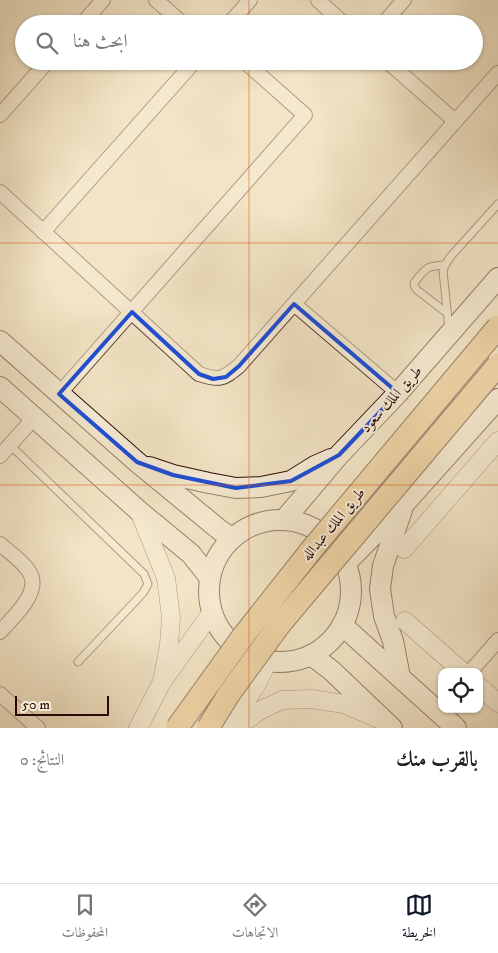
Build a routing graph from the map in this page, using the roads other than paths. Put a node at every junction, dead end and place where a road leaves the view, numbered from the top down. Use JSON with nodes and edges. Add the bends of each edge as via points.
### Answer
{"nodes":[{"id":1,"x":103,"y":0,"type":"edge"},
{"id":2,"x":156,"y":0,"type":"edge"},
{"id":3,"x":250,"y":0,"type":"edge"},
{"id":4,"x":318,"y":0,"type":"edge"},
{"id":5,"x":404,"y":0,"type":"edge"},
{"id":6,"x":90,"y":15,"type":"edge"},
{"id":7,"x":173,"y":15,"type":"edge"},
{"id":8,"x":237,"y":15,"type":"edge"},
{"id":9,"x":334,"y":15,"type":"edge"},
{"id":10,"x":391,"y":15,"type":"edge"},
{"id":11,"x":40,"y":70,"type":"edge"},
{"id":12,"x":187,"y":70,"type":"edge"},
{"id":13,"x":254,"y":70,"type":"edge"},
{"id":14,"x":397,"y":70,"type":"edge"},
{"id":15,"x":498,"y":73,"type":"edge"},
{"id":16,"x":0,"y":115,"type":"edge"},
{"id":17,"x":455,"y":121,"type":"junction"},
{"id":18,"x":0,"y":192,"type":"edge"},
{"id":19,"x":498,"y":204,"type":"edge"},
{"id":20,"x":43,"y":232,"type":"junction"},
{"id":21,"x":445,"y":265,"type":"junction"},
{"id":22,"x":498,"y":278,"type":"edge"},
{"id":23,"x":294,"y":304,"type":"junction"},
{"id":24,"x":132,"y":312,"type":"junction"},
{"id":25,"x":447,"y":313,"type":"junction"},
{"id":26,"x":498,"y":327,"type":"edge"},
{"id":27,"x":449,"y":334,"type":"junction"},
{"id":28,"x":0,"y":341,"type":"edge"},
{"id":29,"x":498,"y":365,"type":"edge"},
{"id":30,"x":0,"y":387,"type":"edge"},
{"id":31,"x":60,"y":394,"type":"junction"},
{"id":32,"x":398,"y":394,"type":"junction"},
{"id":33,"x":498,"y":399,"type":"edge"},
{"id":34,"x":34,"y":418,"type":"junction"},
{"id":35,"x":498,"y":442,"type":"edge"},
{"id":36,"x":10,"y":445,"type":"junction"},
{"id":37,"x":339,"y":455,"type":"junction"},
{"id":38,"x":0,"y":456,"type":"edge"},
{"id":39,"x":137,"y":462,"type":"junction"},
{"id":40,"x":405,"y":503,"type":"junction"},
{"id":41,"x":139,"y":511,"type":"junction"},
{"id":42,"x":284,"y":520,"type":"junction"},
{"id":43,"x":232,"y":538,"type":"junction"},
{"id":44,"x":0,"y":544,"type":"edge"},
{"id":45,"x":404,"y":549,"type":"dead end"},
{"id":46,"x":346,"y":564,"type":"junction"},
{"id":47,"x":210,"y":578,"type":"junction"},
{"id":48,"x":212,"y":612,"type":"junction"},
{"id":49,"x":405,"y":621,"type":"dead end"},
{"id":50,"x":342,"y":625,"type":"junction"},
{"id":51,"x":0,"y":632,"type":"edge"},
{"id":52,"x":498,"y":640,"type":"edge"},
{"id":53,"x":311,"y":655,"type":"junction"},
{"id":54,"x":268,"y":661,"type":"junction"},
{"id":55,"x":78,"y":662,"type":"dead end"},
{"id":56,"x":458,"y":668,"type":"edge"},
{"id":57,"x":474,"y":668,"type":"edge"},
{"id":58,"x":400,"y":677,"type":"junction"},
{"id":59,"x":162,"y":682,"type":"junction"},
{"id":60,"x":483,"y":690,"type":"edge"},
{"id":61,"x":0,"y":694,"type":"edge"},
{"id":62,"x":498,"y":703,"type":"edge"},
{"id":63,"x":389,"y":725,"type":"edge"},
{"id":64,"x":38,"y":728,"type":"edge"},
{"id":65,"x":138,"y":728,"type":"edge"},
{"id":66,"x":177,"y":728,"type":"edge"},
{"id":67,"x":208,"y":728,"type":"edge"},
{"id":68,"x":229,"y":728,"type":"edge"},
{"id":69,"x":236,"y":728,"type":"edge"},
{"id":70,"x":456,"y":728,"type":"edge"}],
"edges":[{"from":1,"to":6,"type":"street"},
{"from":2,"to":7,"type":"street"},
{"from":3,"to":8,"type":"street"},
{"from":4,"to":9,"type":"street"},
{"from":5,"to":10,"type":"street"},
{"from":11,"to":16,"type":"street"},
{"from":12,"to":20,"type":"street"},
{"from":13,"to":24,"type":"street","via":[[305,115]]},
{"from":14,"to":17,"type":"street"},
{"from":15,"to":17,"type":"street"},
{"from":17,"to":23,"type":"street"},
{"from":18,"to":20,"type":"street"},
{"from":19,"to":21,"type":"lane"},
{"from":20,"to":24,"type":"street"},
{"from":21,"to":25,"type":"lane"},
{"from":21,"to":25,"type":"lane","via":[[428,267],[414,283],[417,290]]},
{"from":22,"to":27,"type":"main road","name":"طريق الملك سعود"},
{"from":23,"to":24,"type":"street","via":[[239,366],[226,377],[213,379],[199,374]]},
{"from":23,"to":32,"type":"street"},
{"from":24,"to":31,"type":"street"},
{"from":25,"to":27,"type":"lane"},
{"from":26,"to":66,"type":"main road","name":"طريق الملك عبدالله","bridge":true,"via":[[244,634]]},
{"from":27,"to":32,"type":"main road","name":"طريق الملك سعود"},
{"from":28,"to":31,"type":"main road"},
{"from":29,"to":67,"type":"main road","name":"طريق الملك عبدالله","bridge":true,"via":[[280,624]]},
{"from":30,"to":34,"type":"main road"},
{"from":31,"to":39,"type":"main road"},
{"from":32,"to":37,"type":"main road","name":"طريق الملك سعود"},
{"from":33,"to":40,"type":"main road"},
{"from":34,"to":36,"type":"street"},
{"from":34,"to":41,"type":"main road"},
{"from":35,"to":45,"type":"street"},
{"from":36,"to":38,"type":"street"},
{"from":36,"to":55,"type":"lane","via":[[144,574],[148,584],[144,593]]},
{"from":37,"to":39,"type":"main road","via":[[291,481],[245,488],[209,484]]},
{"from":37,"to":42,"type":"main road","name":"طريق الملك سعود"},
{"from":39,"to":43,"type":"main road"},
{"from":40,"to":46,"type":"main road"},
{"from":40,"to":58,"type":"main road","via":[[383,566],[380,590]]},
{"from":41,"to":47,"type":"main road","via":[[191,554]]},
{"from":41,"to":59,"type":"street","via":[[166,578],[171,617]]},
{"from":42,"to":43,"type":"main road","via":[[253,525]]},
{"from":42,"to":46,"type":"main road","via":[[301,523],[323,534]]},
{"from":43,"to":47,"type":"main road","via":[[217,556]]},
{"from":44,"to":51,"type":"street","via":[[30,572],[33,582],[26,602]]},
{"from":46,"to":50,"type":"main road","via":[[351,594]]},
{"from":47,"to":48,"type":"main road","via":[[208,589]]},
{"from":48,"to":54,"type":"main road","via":[[222,633],[230,641],[248,654]]},
{"from":48,"to":59,"type":"street"},
{"from":49,"to":56,"type":"street"},
{"from":50,"to":53,"type":"main road","via":[[328,643]]},
{"from":50,"to":58,"type":"main road"},
{"from":52,"to":57,"type":"street"},
{"from":53,"to":54,"type":"main road","via":[[290,661]]},
{"from":53,"to":63,"type":"main road"},
{"from":54,"to":68,"type":"street"},
{"from":58,"to":70,"type":"main road"},
{"from":59,"to":65,"type":"street"},
{"from":60,"to":62,"type":"street"},
{"from":61,"to":64,"type":"street"},
{"from":63,"to":69,"type":"street","via":[[344,704],[312,698],[282,700],[259,711]]}]}
